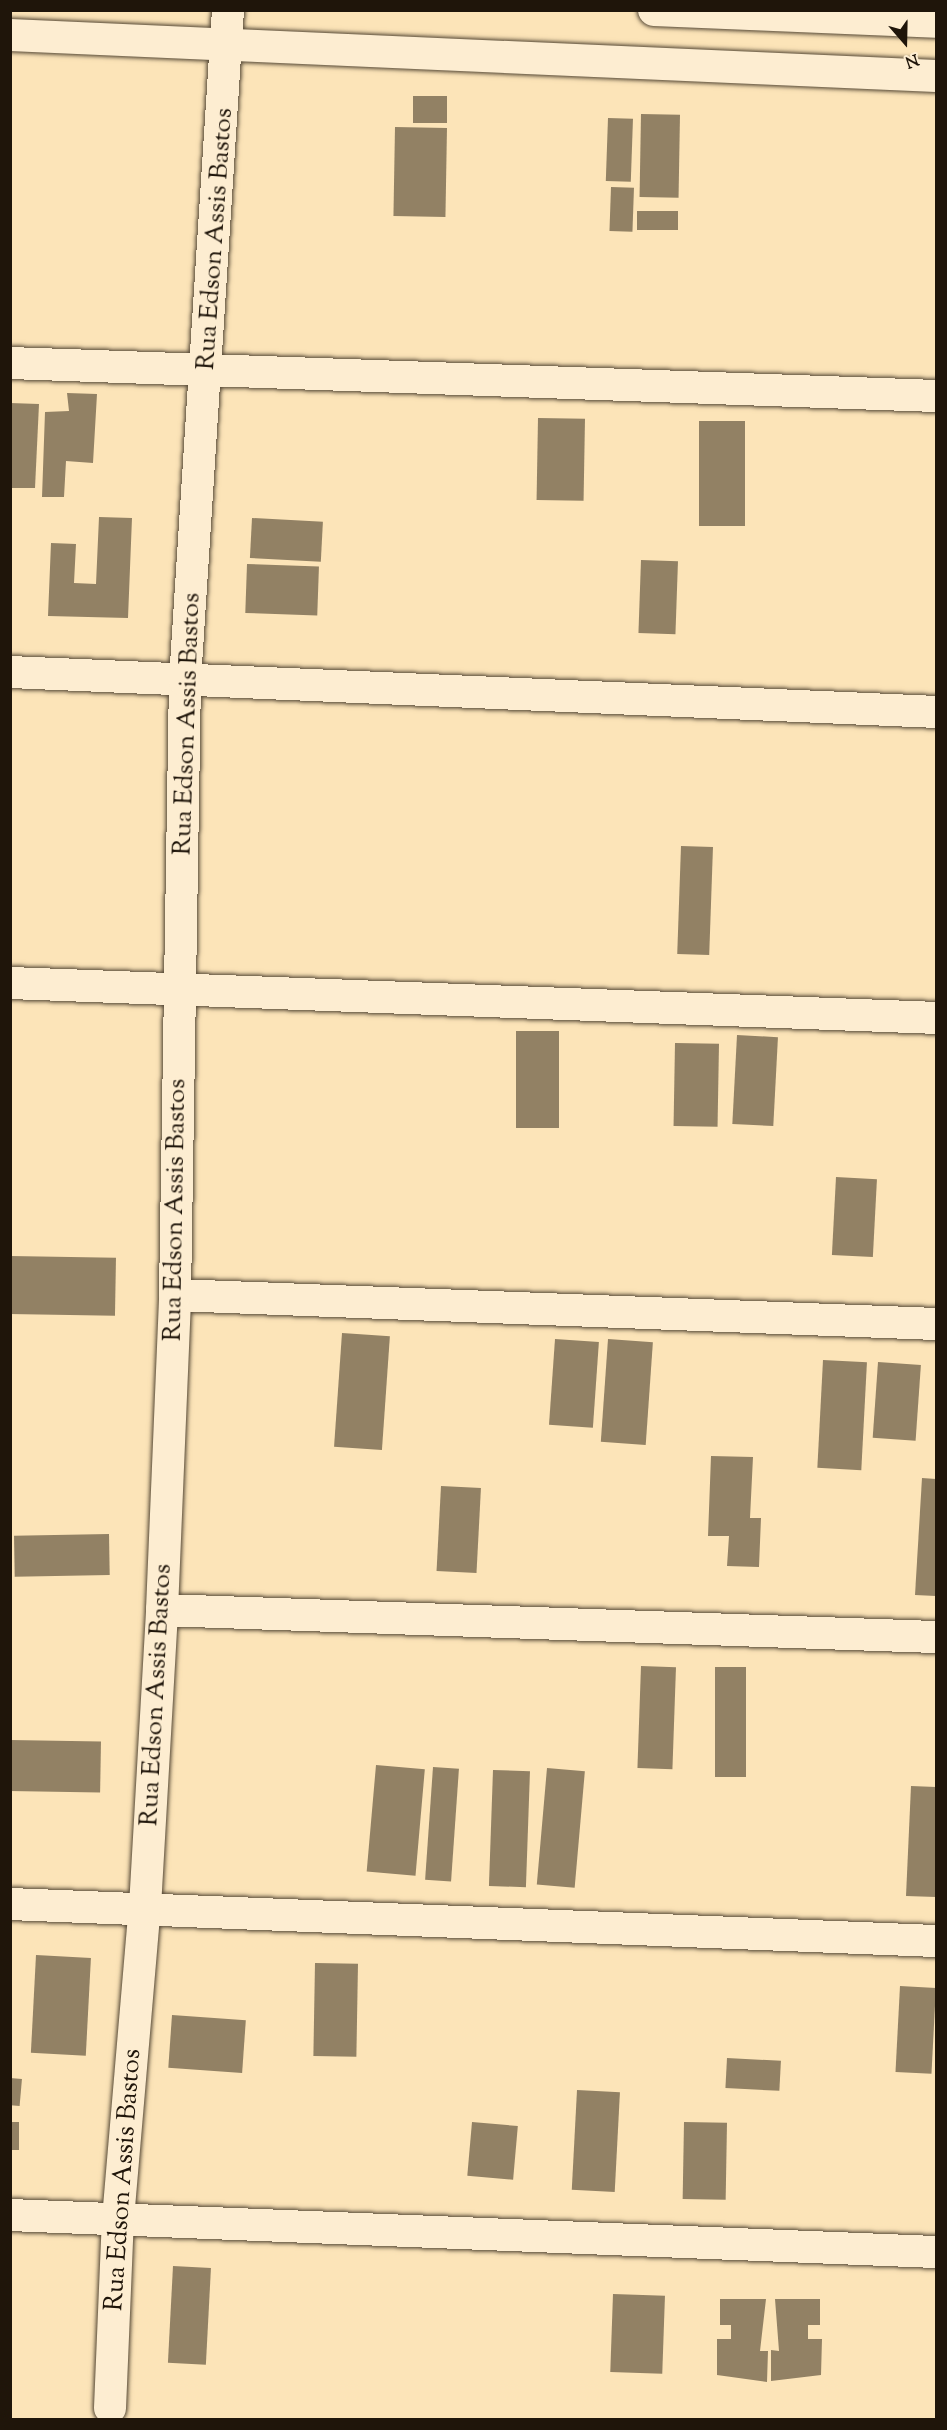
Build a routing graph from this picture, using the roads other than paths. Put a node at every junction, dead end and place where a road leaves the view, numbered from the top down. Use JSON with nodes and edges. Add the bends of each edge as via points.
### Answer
{"nodes":[{"id":1,"x":228,"y":10,"type":"edge"},
{"id":2,"x":654,"y":10,"type":"edge"},
{"id":3,"x":936,"y":22,"type":"edge"},
{"id":4,"x":10,"y":35,"type":"edge"},
{"id":5,"x":228,"y":45,"type":"junction"},
{"id":6,"x":936,"y":76,"type":"edge"},
{"id":7,"x":10,"y":363,"type":"edge"},
{"id":8,"x":208,"y":369,"type":"junction"},
{"id":9,"x":936,"y":396,"type":"edge"},
{"id":10,"x":10,"y":672,"type":"edge"},
{"id":11,"x":185,"y":680,"type":"junction"},
{"id":12,"x":936,"y":712,"type":"edge"},
{"id":13,"x":10,"y":983,"type":"edge"},
{"id":14,"x":182,"y":987,"type":"junction"},
{"id":15,"x":936,"y":1018,"type":"edge"},
{"id":16,"x":175,"y":1295,"type":"junction"},
{"id":17,"x":936,"y":1324,"type":"edge"},
{"id":18,"x":162,"y":1610,"type":"junction"},
{"id":19,"x":936,"y":1637,"type":"edge"},
{"id":20,"x":10,"y":1904,"type":"edge"},
{"id":21,"x":145,"y":1907,"type":"junction"},
{"id":22,"x":936,"y":1941,"type":"edge"},
{"id":23,"x":10,"y":2215,"type":"edge"},
{"id":24,"x":118,"y":2219,"type":"junction"},
{"id":25,"x":936,"y":2252,"type":"edge"},
{"id":26,"x":110,"y":2408,"type":"dead end"}],
"edges":[{"from":1,"to":5,"type":"street","name":"Rua Edson Assis Bastos"},
{"from":2,"to":3,"type":"street"},
{"from":4,"to":5,"type":"street"},
{"from":5,"to":6,"type":"street"},
{"from":5,"to":8,"type":"street","name":"Rua Edson Assis Bastos"},
{"from":7,"to":8,"type":"street"},
{"from":8,"to":9,"type":"street"},
{"from":8,"to":11,"type":"street","name":"Rua Edson Assis Bastos"},
{"from":10,"to":11,"type":"street"},
{"from":11,"to":12,"type":"street"},
{"from":11,"to":14,"type":"street","name":"Rua Edson Assis Bastos"},
{"from":13,"to":14,"type":"street"},
{"from":14,"to":15,"type":"street"},
{"from":14,"to":16,"type":"street","name":"Rua Edson Assis Bastos"},
{"from":16,"to":17,"type":"street"},
{"from":16,"to":18,"type":"street","name":"Rua Edson Assis Bastos"},
{"from":18,"to":19,"type":"street"},
{"from":18,"to":21,"type":"street","name":"Rua Edson Assis Bastos"},
{"from":20,"to":21,"type":"street"},
{"from":21,"to":22,"type":"street"},
{"from":21,"to":24,"type":"street","name":"Rua Edson Assis Bastos"},
{"from":23,"to":24,"type":"street"},
{"from":24,"to":25,"type":"street"},
{"from":24,"to":26,"type":"street","name":"Rua Edson Assis Bastos"}]}
